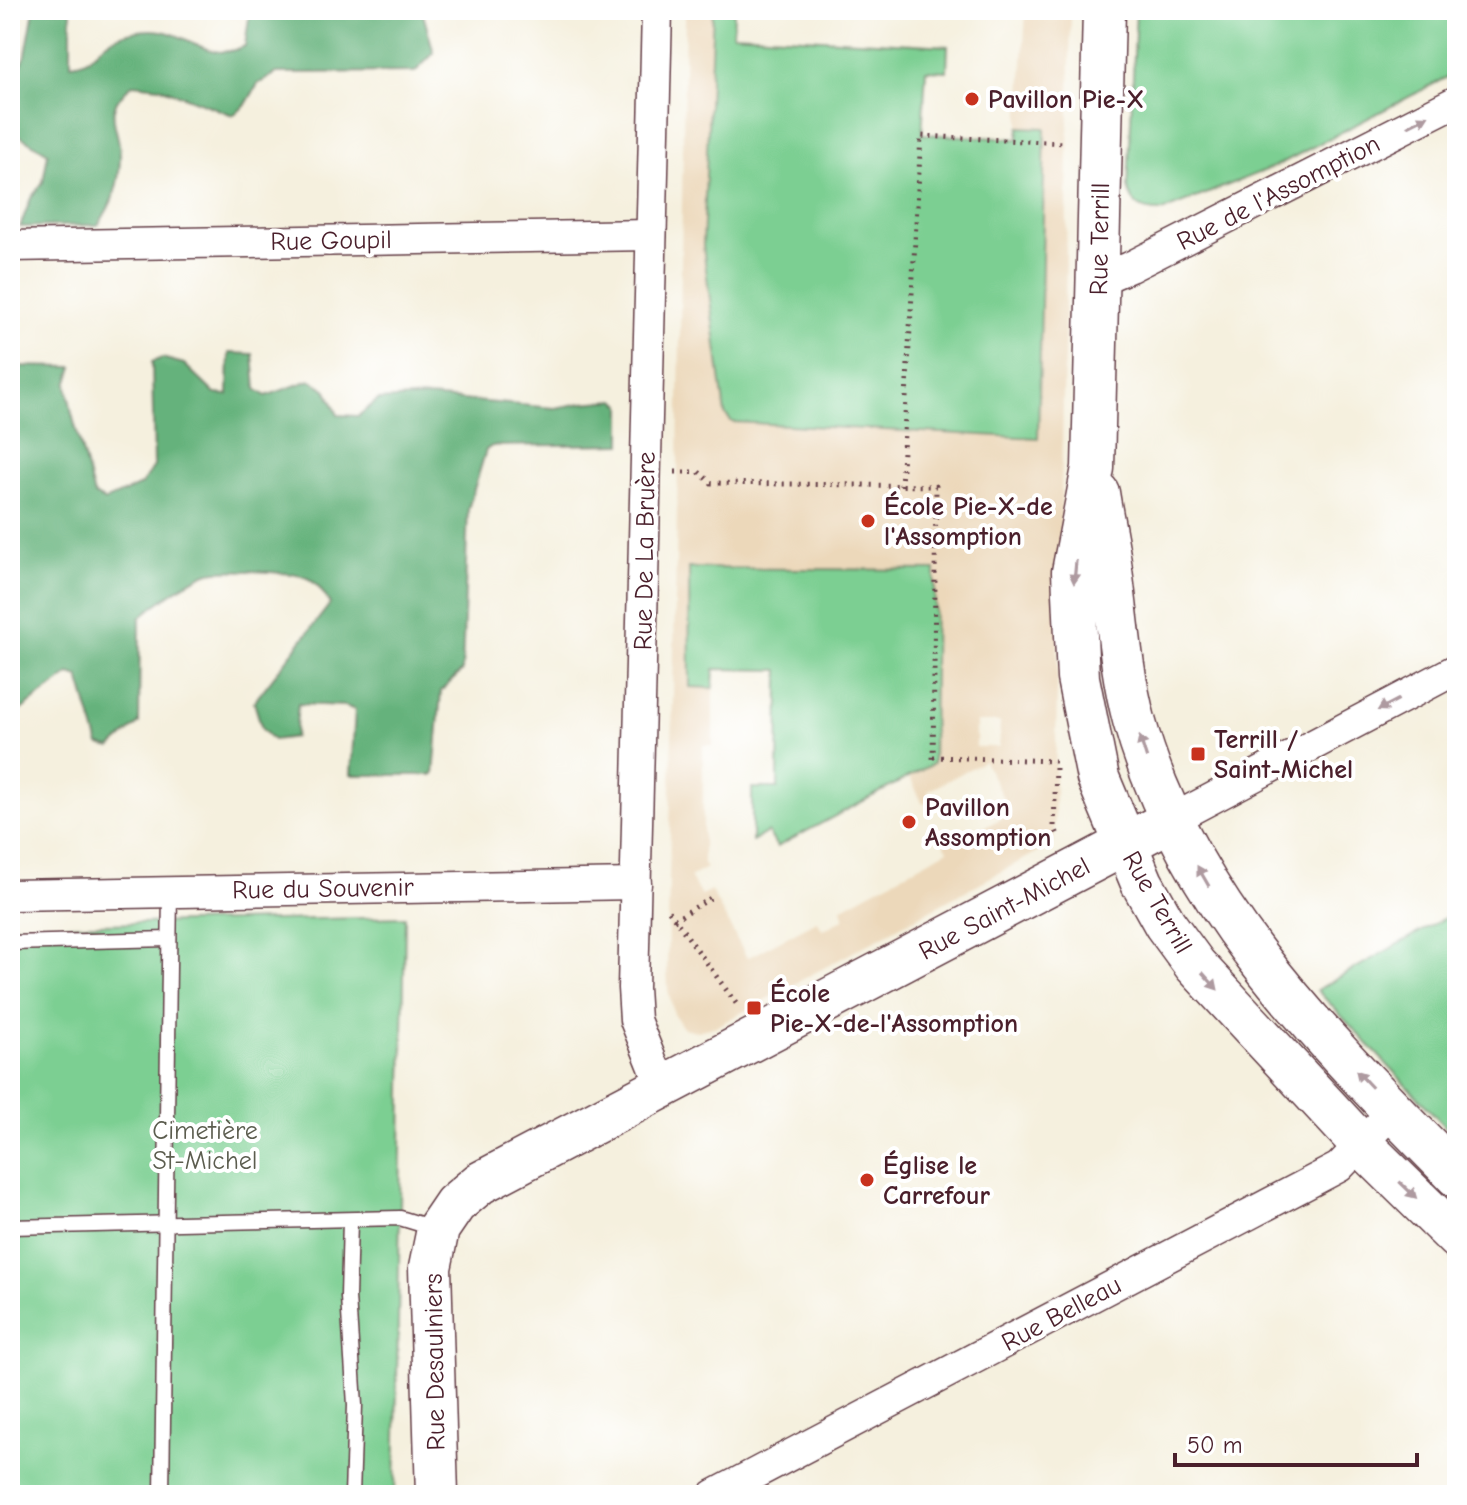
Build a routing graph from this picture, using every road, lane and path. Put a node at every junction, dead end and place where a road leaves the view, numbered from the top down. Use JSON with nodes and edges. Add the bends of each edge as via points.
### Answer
{"nodes":[{"id":1,"x":657,"y":10,"type":"edge"},
{"id":2,"x":1104,"y":10,"type":"edge"},
{"id":3,"x":1457,"y":101,"type":"edge"},
{"id":4,"x":1071,"y":144,"type":"dead end"},
{"id":5,"x":651,"y":235,"type":"junction"},
{"id":6,"x":10,"y":246,"type":"edge"},
{"id":7,"x":1097,"y":281,"type":"junction"},
{"id":8,"x":1093,"y":468,"type":"junction"},
{"id":9,"x":711,"y":483,"type":"dead end"},
{"id":10,"x":901,"y":486,"type":"junction"},
{"id":11,"x":1457,"y":669,"type":"edge"},
{"id":12,"x":1056,"y":746,"type":"dead end"},
{"id":13,"x":1056,"y":761,"type":"junction"},
{"id":14,"x":1171,"y":820,"type":"junction"},
{"id":15,"x":1124,"y":845,"type":"junction"},
{"id":16,"x":1074,"y":871,"type":"junction"},
{"id":17,"x":636,"y":884,"type":"junction"},
{"id":18,"x":170,"y":890,"type":"junction"},
{"id":19,"x":10,"y":895,"type":"edge"},
{"id":20,"x":714,"y":896,"type":"dead end"},
{"id":21,"x":669,"y":899,"type":"dead end"},
{"id":22,"x":674,"y":920,"type":"junction"},
{"id":23,"x":169,"y":939,"type":"junction"},
{"id":24,"x":10,"y":943,"type":"edge"},
{"id":25,"x":755,"y":1039,"type":"junction"},
{"id":26,"x":662,"y":1087,"type":"junction"},
{"id":27,"x":1393,"y":1111,"type":"junction"},
{"id":28,"x":1361,"y":1144,"type":"junction"},
{"id":29,"x":1457,"y":1176,"type":"edge"},
{"id":30,"x":350,"y":1220,"type":"junction"},
{"id":31,"x":166,"y":1224,"type":"junction"},
{"id":32,"x":10,"y":1227,"type":"edge"},
{"id":33,"x":438,"y":1229,"type":"junction"},
{"id":34,"x":1457,"y":1238,"type":"edge"},
{"id":35,"x":162,"y":1495,"type":"edge"},
{"id":36,"x":352,"y":1495,"type":"edge"},
{"id":37,"x":437,"y":1495,"type":"edge"},
{"id":38,"x":714,"y":1495,"type":"edge"}],
"edges":[{"from":1,"to":5,"type":"street","name":"Rue De La Bruère"},
{"from":2,"to":7,"type":"street","name":"Rue Terrill"},
{"from":7,"to":3,"type":"street","name":"Rue de l'Assomption","one_way":true},
{"from":4,"to":10,"type":"path","via":[[921,136]]},
{"from":5,"to":6,"type":"street","name":"Rue Goupil"},
{"from":5,"to":17,"type":"street","name":"Rue De La Bruère"},
{"from":7,"to":8,"type":"street","name":"Rue Terrill"},
{"from":14,"to":8,"type":"street","name":"Rue Terrill","one_way":true,"via":[[1131,707]]},
{"from":8,"to":15,"type":"street","name":"Rue Terrill","one_way":true,"via":[[1073,572],[1075,640],[1083,715],[1098,778]]},
{"from":9,"to":10,"type":"path"},
{"from":10,"to":13,"type":"path","via":[[936,486],[933,760]]},
{"from":11,"to":14,"type":"street","name":"Rue Saint-Michel","one_way":true},
{"from":12,"to":13,"type":"path"},
{"from":13,"to":16,"type":"path","via":[[1054,826]]},
{"from":14,"to":15,"type":"street","name":"Rue Saint-Michel"},
{"from":27,"to":14,"type":"street","name":"Rue Terrill","one_way":true,"via":[[1259,961]]},
{"from":15,"to":16,"type":"street","name":"Rue Saint-Michel"},
{"from":15,"to":28,"type":"street","name":"Rue Terrill","one_way":true,"via":[[1165,924],[1195,965]]},
{"from":16,"to":25,"type":"street","name":"Rue Saint-Michel"},
{"from":17,"to":18,"type":"street","name":"Rue du Souvenir"},
{"from":17,"to":26,"type":"street","name":"Rue De La Bruère","via":[[635,1020]]},
{"from":18,"to":19,"type":"street","name":"Rue du Souvenir"},
{"from":18,"to":23,"type":"lane"},
{"from":20,"to":22,"type":"path"},
{"from":21,"to":22,"type":"path"},
{"from":22,"to":25,"type":"path","via":[[742,1012]]},
{"from":23,"to":24,"type":"lane"},
{"from":23,"to":31,"type":"lane"},
{"from":25,"to":26,"type":"street","name":"Rue Saint-Michel"},
{"from":26,"to":33,"type":"street","name":"Rue Saint-Michel","via":[[480,1183],[455,1204]]},
{"from":27,"to":28,"type":"street","name":"Rue Belleau"},
{"from":27,"to":29,"type":"street","name":"Rue Terrill"},
{"from":28,"to":34,"type":"street","name":"Rue Terrill","one_way":true},
{"from":28,"to":38,"type":"street","name":"Rue Belleau","via":[[1339,1167]]},
{"from":30,"to":31,"type":"lane"},
{"from":30,"to":33,"type":"lane","via":[[400,1218]]},
{"from":30,"to":36,"type":"lane"},
{"from":31,"to":32,"type":"lane"},
{"from":31,"to":35,"type":"lane"},
{"from":33,"to":37,"type":"street","name":"Rue Desaulniers","via":[[430,1268]]}]}
